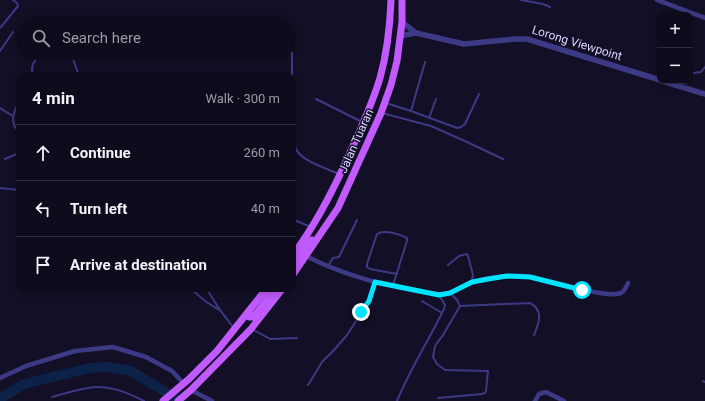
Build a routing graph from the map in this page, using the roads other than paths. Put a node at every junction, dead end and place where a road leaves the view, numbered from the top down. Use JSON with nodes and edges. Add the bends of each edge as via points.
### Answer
{"nodes":[{"id":1,"x":13,"y":0,"type":"edge"},
{"id":2,"x":391,"y":0,"type":"edge"},
{"id":3,"x":402,"y":0,"type":"edge"},
{"id":4,"x":521,"y":0,"type":"edge"},
{"id":5,"x":657,"y":0,"type":"edge"},
{"id":6,"x":550,"y":7,"type":"dead end"},
{"id":7,"x":705,"y":18,"type":"edge"},
{"id":8,"x":402,"y":22,"type":"junction"},
{"id":9,"x":0,"y":28,"type":"edge"},
{"id":10,"x":13,"y":32,"type":"dead end"},
{"id":11,"x":416,"y":33,"type":"junction"},
{"id":12,"x":400,"y":36,"type":"junction"},
{"id":13,"x":0,"y":51,"type":"edge"},
{"id":14,"x":35,"y":60,"type":"edge"},
{"id":15,"x":73,"y":60,"type":"edge"},
{"id":16,"x":292,"y":60,"type":"edge"},
{"id":17,"x":425,"y":62,"type":"dead end"},
{"id":18,"x":705,"y":67,"type":"edge"},
{"id":19,"x":32,"y":72,"type":"edge"},
{"id":20,"x":78,"y":72,"type":"edge"},
{"id":21,"x":292,"y":72,"type":"edge"},
{"id":22,"x":693,"y":73,"type":"dead end"},
{"id":23,"x":657,"y":80,"type":"edge"},
{"id":24,"x":671,"y":84,"type":"edge"},
{"id":25,"x":479,"y":94,"type":"dead end"},
{"id":26,"x":705,"y":94,"type":"edge"},
{"id":27,"x":316,"y":99,"type":"dead end"},
{"id":28,"x":436,"y":99,"type":"dead end"},
{"id":29,"x":384,"y":103,"type":"junction"},
{"id":30,"x":0,"y":108,"type":"edge"},
{"id":31,"x":16,"y":109,"type":"edge"},
{"id":32,"x":411,"y":110,"type":"junction"},
{"id":33,"x":381,"y":113,"type":"junction"},
{"id":34,"x":13,"y":116,"type":"junction"},
{"id":35,"x":429,"y":118,"type":"junction"},
{"id":36,"x":363,"y":122,"type":"junction"},
{"id":37,"x":16,"y":128,"type":"edge"},
{"id":38,"x":296,"y":150,"type":"edge"},
{"id":39,"x":16,"y":154,"type":"edge"},
{"id":40,"x":5,"y":159,"type":"dead end"},
{"id":41,"x":503,"y":159,"type":"dead end"},
{"id":42,"x":340,"y":174,"type":"junction"},
{"id":43,"x":0,"y":188,"type":"edge"},
{"id":44,"x":16,"y":190,"type":"edge"},
{"id":45,"x":357,"y":220,"type":"dead end"},
{"id":46,"x":296,"y":222,"type":"edge"},
{"id":47,"x":312,"y":228,"type":"junction"},
{"id":48,"x":322,"y":233,"type":"junction"},
{"id":49,"x":296,"y":250,"type":"edge"},
{"id":50,"x":306,"y":256,"type":"junction"},
{"id":51,"x":296,"y":261,"type":"edge"},
{"id":52,"x":448,"y":265,"type":"dead end"},
{"id":53,"x":327,"y":267,"type":"junction"},
{"id":54,"x":296,"y":270,"type":"edge"},
{"id":55,"x":397,"y":274,"type":"junction"},
{"id":56,"x":375,"y":282,"type":"junction"},
{"id":57,"x":472,"y":282,"type":"junction"},
{"id":58,"x":628,"y":283,"type":"dead end"},
{"id":59,"x":393,"y":286,"type":"junction"},
{"id":60,"x":195,"y":292,"type":"edge"},
{"id":61,"x":209,"y":292,"type":"edge"},
{"id":62,"x":264,"y":292,"type":"edge"},
{"id":63,"x":273,"y":292,"type":"edge"},
{"id":64,"x":280,"y":292,"type":"edge"},
{"id":65,"x":450,"y":293,"type":"junction"},
{"id":66,"x":439,"y":295,"type":"junction"},
{"id":67,"x":422,"y":301,"type":"dead end"},
{"id":68,"x":460,"y":306,"type":"junction"},
{"id":69,"x":220,"y":310,"type":"junction"},
{"id":70,"x":442,"y":313,"type":"junction"},
{"id":71,"x":247,"y":315,"type":"junction"},
{"id":72,"x":235,"y":329,"type":"junction"},
{"id":73,"x":251,"y":329,"type":"junction"},
{"id":74,"x":534,"y":335,"type":"dead end"},
{"id":75,"x":297,"y":338,"type":"dead end"},
{"id":76,"x":0,"y":378,"type":"edge"},
{"id":77,"x":308,"y":385,"type":"dead end"},
{"id":78,"x":181,"y":386,"type":"junction"},
{"id":79,"x":191,"y":390,"type":"junction"},
{"id":80,"x":52,"y":397,"type":"dead end"},
{"id":81,"x":438,"y":398,"type":"dead end"},
{"id":82,"x":144,"y":401,"type":"edge"},
{"id":83,"x":163,"y":401,"type":"edge"},
{"id":84,"x":178,"y":401,"type":"edge"},
{"id":85,"x":212,"y":401,"type":"edge"},
{"id":86,"x":397,"y":401,"type":"edge"},
{"id":87,"x":535,"y":401,"type":"edge"},
{"id":88,"x":564,"y":401,"type":"edge"}],
"edges":[{"from":1,"to":9,"type":"lane","via":[[18,6]]},
{"from":2,"to":36,"type":"main road","name":"Jalan Tuaran","via":[[383,65]]},
{"from":3,"to":8,"type":"main road","name":"Jalan Tuaran"},
{"from":4,"to":6,"type":"lane"},
{"from":5,"to":7,"type":"street"},
{"from":8,"to":11,"type":"street"},
{"from":8,"to":12,"type":"main road","name":"Jalan Tuaran"},
{"from":10,"to":13,"type":"lane"},
{"from":11,"to":12,"type":"street"},
{"from":11,"to":23,"type":"street","name":"Lorong Viewpoint","via":[[464,44],[527,39]]},
{"from":12,"to":29,"type":"main road","name":"Jalan Tuaran","via":[[394,73]]},
{"from":14,"to":19,"type":"lane"},
{"from":15,"to":20,"type":"lane"},
{"from":16,"to":21,"type":"lane"},
{"from":17,"to":32,"type":"lane"},
{"from":18,"to":22,"type":"lane","via":[[701,72]]},
{"from":24,"to":26,"type":"street","name":"Lorong Viewpoint"},
{"from":25,"to":35,"type":"lane","via":[[461,127],[457,128]]},
{"from":27,"to":36,"type":"lane"},
{"from":28,"to":35,"type":"lane"},
{"from":29,"to":32,"type":"lane"},
{"from":29,"to":33,"type":"main road","name":"Jalan Tuaran"},
{"from":30,"to":34,"type":"lane"},
{"from":31,"to":34,"type":"lane"},
{"from":32,"to":35,"type":"lane"},
{"from":33,"to":41,"type":"lane","via":[[431,126]]},
{"from":33,"to":48,"type":"main road","name":"Jalan Tuaran","via":[[345,194]]},
{"from":34,"to":37,"type":"lane","via":[[12,122]]},
{"from":36,"to":42,"type":"main road","name":"Jalan Tuaran"},
{"from":38,"to":42,"type":"lane","via":[[318,165]]},
{"from":39,"to":40,"type":"lane"},
{"from":42,"to":47,"type":"main road","name":"Jalan Tuaran"},
{"from":43,"to":44,"type":"lane"},
{"from":45,"to":53,"type":"lane","via":[[339,257],[333,258]]},
{"from":46,"to":47,"type":"lane"},
{"from":47,"to":49,"type":"main road","name":"Jalan Tuaran"},
{"from":48,"to":50,"type":"main road","name":"Jalan Tuaran"},
{"from":48,"to":51,"type":"main road","via":[[311,240]]},
{"from":50,"to":53,"type":"street"},
{"from":50,"to":54,"type":"main road","name":"Jalan Tuaran"},
{"from":52,"to":57,"type":"lane","via":[[466,254],[473,275]]},
{"from":53,"to":56,"type":"street"},
{"from":55,"to":55,"type":"lane","via":[[407,238],[384,231],[378,232],[367,267]]},
{"from":55,"to":59,"type":"lane"},
{"from":56,"to":59,"type":"street"},
{"from":56,"to":77,"type":"lane","via":[[369,301],[347,335],[322,362]]},
{"from":57,"to":58,"type":"street","via":[[507,276],[530,277],[609,294],[624,291]]},
{"from":57,"to":65,"type":"street"},
{"from":59,"to":66,"type":"street"},
{"from":60,"to":69,"type":"lane"},
{"from":61,"to":69,"type":"lane"},
{"from":62,"to":71,"type":"main road"},
{"from":63,"to":71,"type":"main road","via":[[255,315]]},
{"from":64,"to":73,"type":"main road"},
{"from":65,"to":66,"type":"street"},
{"from":65,"to":68,"type":"lane"},
{"from":66,"to":70,"type":"lane","via":[[445,306]]},
{"from":67,"to":70,"type":"lane"},
{"from":68,"to":74,"type":"lane","via":[[530,303],[539,312],[539,324]]},
{"from":68,"to":81,"type":"lane","via":[[435,346],[433,357],[445,370],[488,371],[486,391],[482,394]]},
{"from":69,"to":72,"type":"lane"},
{"from":70,"to":86,"type":"lane"},
{"from":71,"to":72,"type":"main road"},
{"from":72,"to":78,"type":"main road"},
{"from":73,"to":75,"type":"lane","via":[[270,339]]},
{"from":73,"to":79,"type":"main road"},
{"from":76,"to":78,"type":"street","via":[[26,366],[75,351],[113,346],[146,357],[172,372]]},
{"from":78,"to":83,"type":"main road"},
{"from":79,"to":84,"type":"main road"},
{"from":79,"to":85,"type":"street"},
{"from":80,"to":82,"type":"lane","via":[[88,388],[105,387],[114,388]]},
{"from":87,"to":88,"type":"street","via":[[543,392]]}]}
